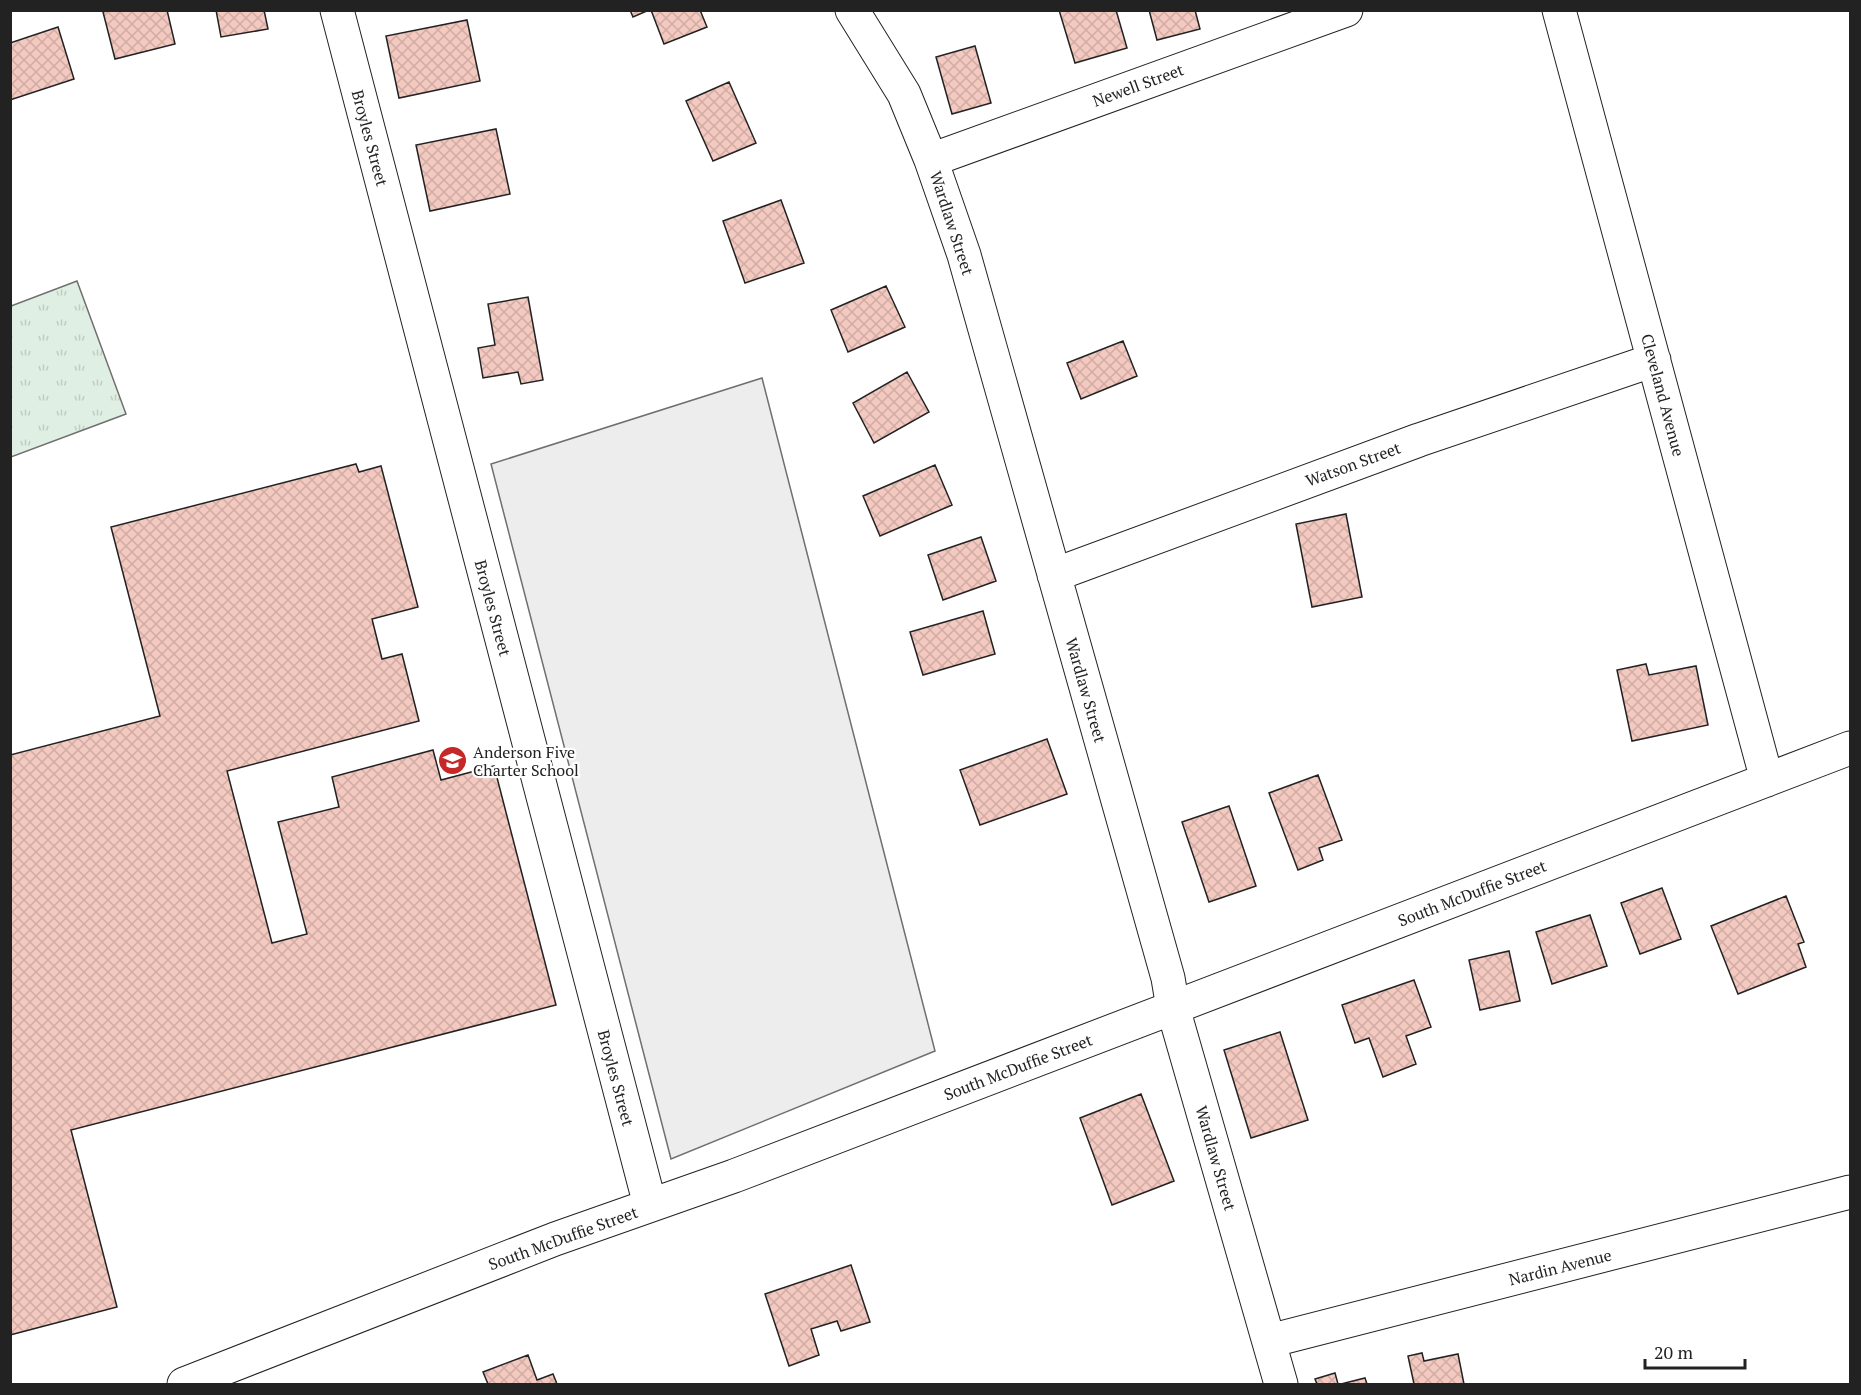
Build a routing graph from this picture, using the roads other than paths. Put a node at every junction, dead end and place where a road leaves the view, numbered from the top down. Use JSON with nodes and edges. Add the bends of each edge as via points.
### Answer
{"nodes":[{"id":1,"x":337,"y":10,"type":"edge"},
{"id":2,"x":852,"y":10,"type":"edge"},
{"id":3,"x":1346,"y":10,"type":"edge"},
{"id":4,"x":1559,"y":10,"type":"edge"},
{"id":5,"x":931,"y":160,"type":"junction"},
{"id":6,"x":1654,"y":360,"type":"junction"},
{"id":7,"x":1054,"y":575,"type":"junction"},
{"id":8,"x":1851,"y":748,"type":"edge"},
{"id":9,"x":1767,"y":780,"type":"junction"},
{"id":10,"x":1173,"y":1008,"type":"junction"},
{"id":11,"x":1851,"y":1192,"type":"edge"},
{"id":12,"x":650,"y":1205,"type":"junction"},
{"id":13,"x":1269,"y":1341,"type":"junction"},
{"id":14,"x":184,"y":1384,"type":"edge"},
{"id":15,"x":1281,"y":1384,"type":"edge"}],
"edges":[{"from":1,"to":12,"type":"street","name":"Broyles Street"},
{"from":2,"to":5,"type":"street","name":"Wardlaw Street","via":[[904,94]]},
{"from":3,"to":5,"type":"street","name":"Newell Street"},
{"from":4,"to":6,"type":"street","name":"Cleveland Avenue"},
{"from":5,"to":7,"type":"street","name":"Wardlaw Street","via":[[964,255]]},
{"from":6,"to":7,"type":"street","name":"Watson Street","via":[[1419,440]]},
{"from":6,"to":9,"type":"street","name":"Cleveland Avenue"},
{"from":7,"to":10,"type":"street","name":"Wardlaw Street","via":[[1168,978]]},
{"from":8,"to":9,"type":"street","name":"South McDuffie Street"},
{"from":9,"to":10,"type":"street","name":"South McDuffie Street"},
{"from":10,"to":12,"type":"street","name":"South McDuffie Street"},
{"from":10,"to":13,"type":"street","name":"Wardlaw Street"},
{"from":11,"to":13,"type":"street","name":"Nardin Avenue"},
{"from":12,"to":14,"type":"street","name":"South McDuffie Street"},
{"from":13,"to":15,"type":"street","name":"Wardlaw Street"}]}
